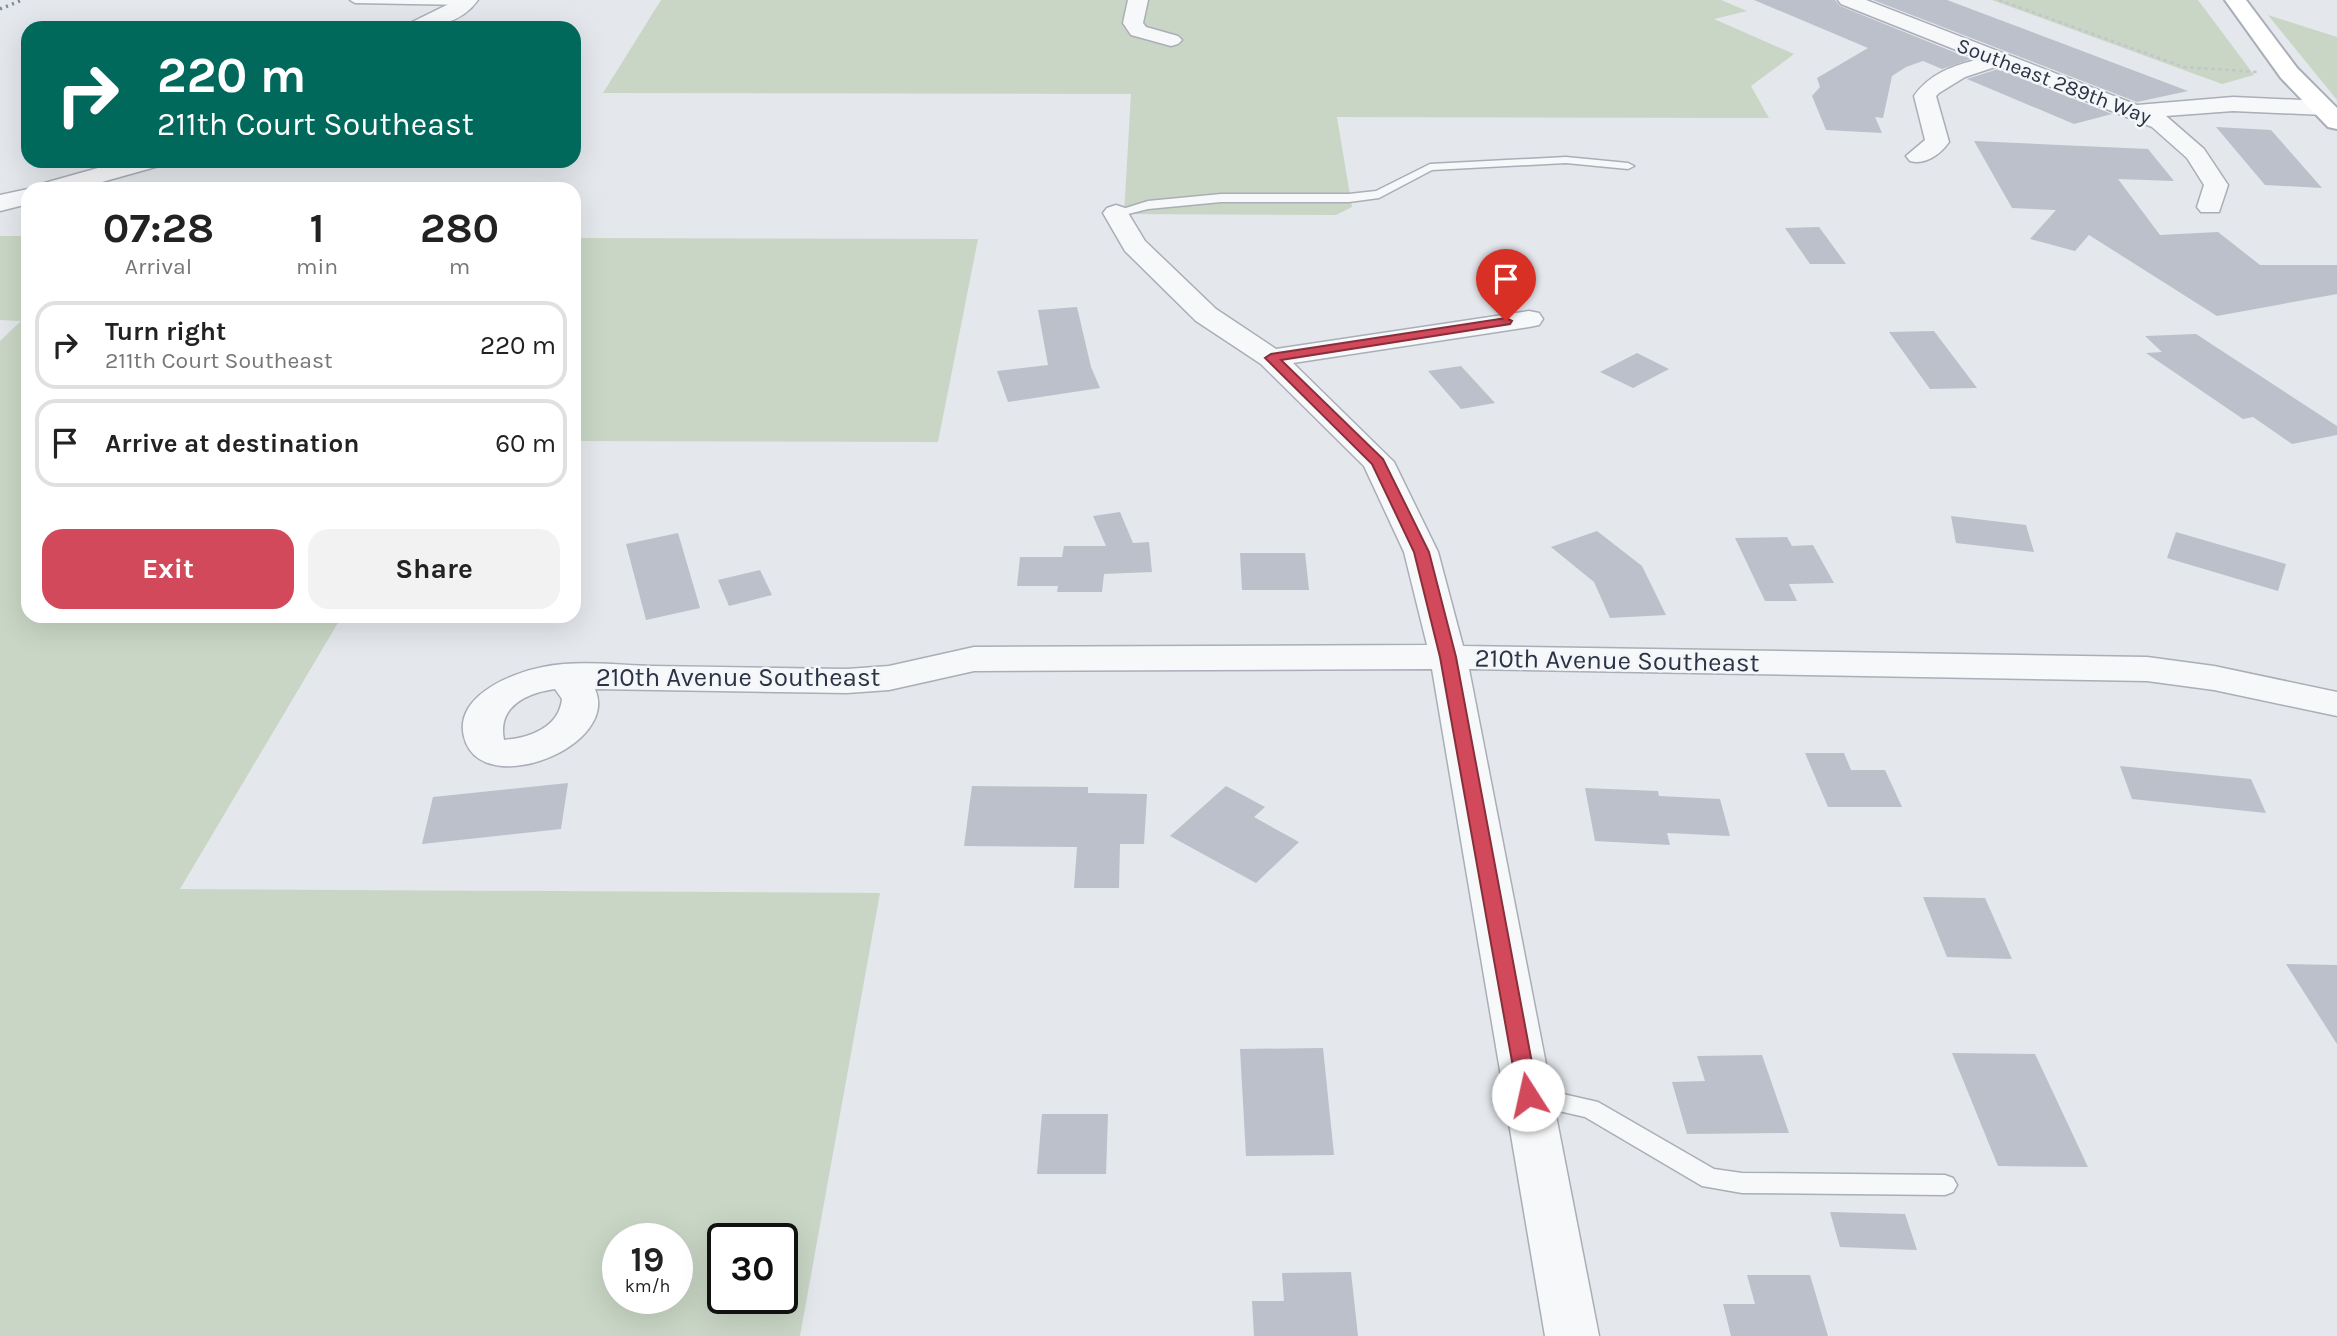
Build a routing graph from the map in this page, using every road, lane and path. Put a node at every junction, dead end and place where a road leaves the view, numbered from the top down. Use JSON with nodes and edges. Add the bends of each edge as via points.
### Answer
{"nodes":[{"id":1,"x":355,"y":0,"type":"edge"},
{"id":2,"x":1138,"y":0,"type":"edge"},
{"id":3,"x":1847,"y":0,"type":"edge"},
{"id":4,"x":1999,"y":0,"type":"edge"},
{"id":5,"x":2235,"y":0,"type":"edge"},
{"id":6,"x":467,"y":1,"type":"edge"},
{"id":7,"x":431,"y":21,"type":"edge"},
{"id":8,"x":1171,"y":40,"type":"dead end"},
{"id":9,"x":1997,"y":60,"type":"junction"},
{"id":10,"x":2289,"y":73,"type":"junction"},
{"id":11,"x":2137,"y":112,"type":"junction"},
{"id":12,"x":2332,"y":116,"type":"edge"},
{"id":13,"x":2160,"y":122,"type":"junction"},
{"id":14,"x":1918,"y":156,"type":"dead end"},
{"id":15,"x":1628,"y":166,"type":"dead end"},
{"id":16,"x":125,"y":168,"type":"edge"},
{"id":17,"x":75,"y":182,"type":"edge"},
{"id":18,"x":21,"y":197,"type":"edge"},
{"id":19,"x":0,"y":204,"type":"edge"},
{"id":20,"x":2210,"y":207,"type":"dead end"},
{"id":21,"x":1116,"y":213,"type":"joint"},
{"id":22,"x":1529,"y":318,"type":"dead end"},
{"id":23,"x":1271,"y":358,"type":"junction"},
{"id":24,"x":1448,"y":657,"type":"junction"},
{"id":25,"x":561,"y":676,"type":"dead end"},
{"id":26,"x":2323,"y":701,"type":"edge"},
{"id":27,"x":2337,"y":733,"type":"edge"},
{"id":28,"x":1528,"y":1095,"type":"junction"},
{"id":29,"x":1945,"y":1185,"type":"dead end"},
{"id":30,"x":1572,"y":1336,"type":"edge"}],
"edges":[{"from":1,"to":6,"type":"lane"},
{"from":2,"to":8,"type":"street","via":[[1133,23],[1138,31]]},
{"from":3,"to":9,"type":"street","name":"Southeast 289th Way"},
{"from":4,"to":10,"type":"path","via":[[2183,67]]},
{"from":5,"to":10,"type":"street"},
{"from":6,"to":7,"type":"street"},
{"from":9,"to":11,"type":"street","name":"Southeast 289th Way"},
{"from":9,"to":14,"type":"street","via":[[1955,72],[1931,87],[1925,96],[1937,142]]},
{"from":10,"to":12,"type":"street"},
{"from":11,"to":12,"type":"street","via":[[2233,104]]},
{"from":11,"to":13,"type":"street","name":"Southeast 289th Way"},
{"from":12,"to":13,"type":"street","via":[[2250,115]]},
{"from":13,"to":20,"type":"street","name":"Southeast 289th Way","via":[[2196,153],[2216,185]]},
{"from":15,"to":21,"type":"lane","via":[[1566,160],[1430,167],[1379,194],[1221,198]]},
{"from":16,"to":17,"type":"street"},
{"from":18,"to":19,"type":"street"},
{"from":21,"to":23,"type":"street","via":[[1134,245],[1206,315]]},
{"from":22,"to":23,"type":"street"},
{"from":23,"to":24,"type":"street","via":[[1378,462],[1421,552]]},
{"from":24,"to":25,"type":"street","name":"210th Avenue Southeast","via":[[974,659],[889,678],[847,681]]},
{"from":24,"to":26,"type":"street","name":"210th Avenue Southeast","via":[[2147,670],[2214,678]]},
{"from":24,"to":28,"type":"street"},
{"from":26,"to":27,"type":"street"},
{"from":28,"to":29,"type":"lane","via":[[1590,1109],[1710,1179]]},
{"from":28,"to":30,"type":"street"}]}
